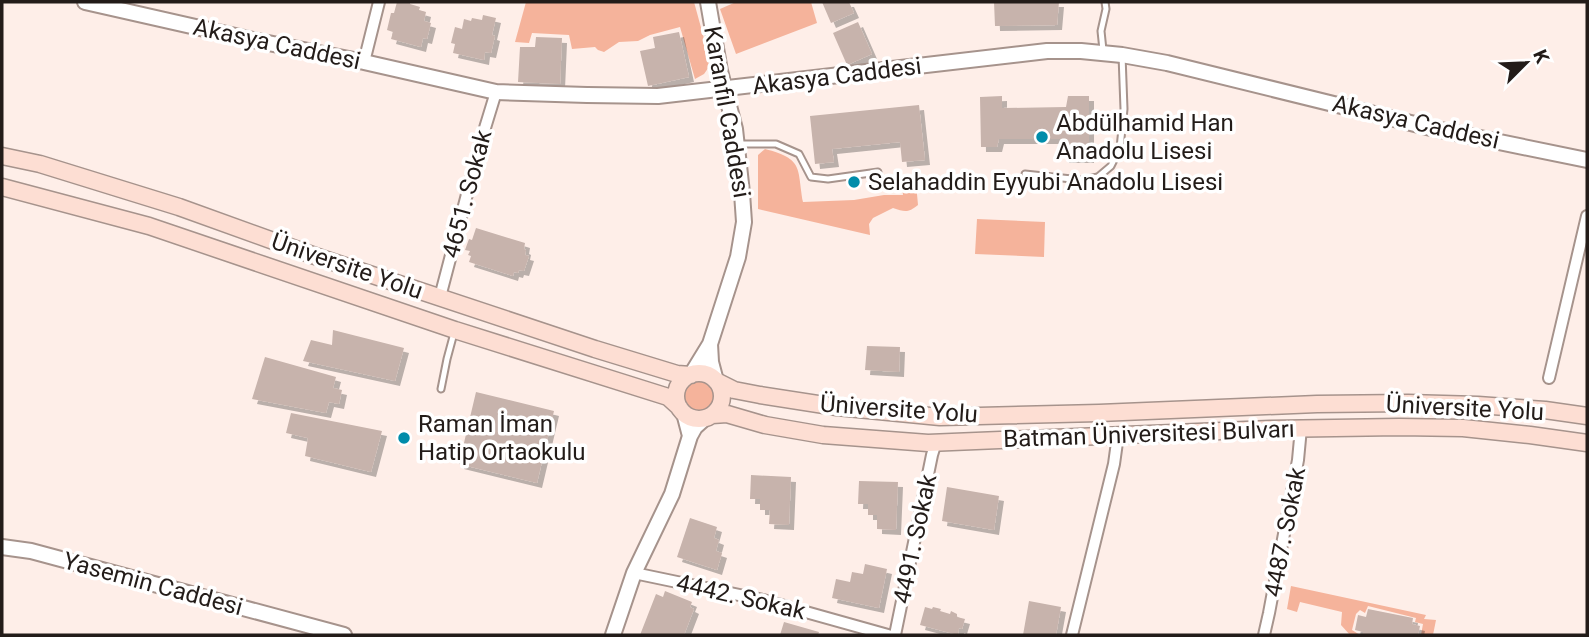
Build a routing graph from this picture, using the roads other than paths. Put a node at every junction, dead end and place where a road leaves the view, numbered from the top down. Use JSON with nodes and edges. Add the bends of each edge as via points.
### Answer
{"nodes":[{"id":1,"x":85,"y":2,"type":"edge"},
{"id":2,"x":379,"y":2,"type":"edge"},
{"id":3,"x":708,"y":2,"type":"edge"},
{"id":4,"x":1105,"y":2,"type":"edge"},
{"id":5,"x":1103,"y":54,"type":"junction"},
{"id":6,"x":1122,"y":55,"type":"junction"},
{"id":7,"x":363,"y":62,"type":"junction"},
{"id":8,"x":725,"y":89,"type":"junction"},
{"id":9,"x":496,"y":92,"type":"junction"},
{"id":10,"x":736,"y":144,"type":"junction"},
{"id":11,"x":2,"y":156,"type":"edge"},
{"id":12,"x":1587,"y":160,"type":"edge"},
{"id":13,"x":878,"y":172,"type":"dead end"},
{"id":14,"x":1025,"y":174,"type":"dead end"},
{"id":15,"x":2,"y":187,"type":"edge"},
{"id":16,"x":1587,"y":216,"type":"edge"},
{"id":17,"x":440,"y":297,"type":"junction"},
{"id":18,"x":455,"y":330,"type":"junction"},
{"id":19,"x":710,"y":344,"type":"junction"},
{"id":20,"x":691,"y":375,"type":"junction"},
{"id":21,"x":1549,"y":379,"type":"dead end"},
{"id":22,"x":716,"y":381,"type":"junction"},
{"id":23,"x":441,"y":389,"type":"dead end"},
{"id":24,"x":681,"y":410,"type":"junction"},
{"id":25,"x":708,"y":416,"type":"junction"},
{"id":26,"x":1587,"y":416,"type":"edge"},
{"id":27,"x":1301,"y":428,"type":"junction"},
{"id":28,"x":1118,"y":435,"type":"junction"},
{"id":29,"x":690,"y":436,"type":"junction"},
{"id":30,"x":936,"y":442,"type":"junction"},
{"id":31,"x":1587,"y":443,"type":"edge"},
{"id":32,"x":2,"y":547,"type":"edge"},
{"id":33,"x":634,"y":573,"type":"junction"},
{"id":34,"x":344,"y":635,"type":"edge"},
{"id":35,"x":613,"y":635,"type":"edge"},
{"id":36,"x":888,"y":635,"type":"edge"},
{"id":37,"x":895,"y":635,"type":"edge"},
{"id":38,"x":1072,"y":635,"type":"edge"},
{"id":39,"x":1264,"y":635,"type":"edge"}],
"edges":[{"from":1,"to":7,"type":"street","name":"Akasya Caddesi"},
{"from":2,"to":7,"type":"street"},
{"from":3,"to":8,"type":"street","name":"Karanfil Caddesi"},
{"from":4,"to":5,"type":"lane"},
{"from":5,"to":6,"type":"street","name":"Akasya Caddesi"},
{"from":5,"to":8,"type":"street","name":"Akasya Caddesi","via":[[1047,51]]},
{"from":6,"to":12,"type":"street","name":"Akasya Caddesi"},
{"from":6,"to":14,"type":"lane","via":[[1124,109],[1120,148],[1111,166],[1098,177],[1081,180]]},
{"from":7,"to":9,"type":"street","name":"Akasya Caddesi"},
{"from":8,"to":9,"type":"street","name":"Akasya Caddesi","via":[[658,96]]},
{"from":8,"to":10,"type":"street","name":"Karanfil Caddesi"},
{"from":9,"to":17,"type":"street","name":"4651. Sokak"},
{"from":10,"to":13,"type":"lane","via":[[776,144],[799,154],[811,177]]},
{"from":10,"to":19,"type":"street","name":"Karanfil Caddesi","via":[[744,222],[738,257]]},
{"from":11,"to":17,"type":"main road","name":"Üniversite Yolu","via":[[179,207]]},
{"from":15,"to":18,"type":"main road","via":[[149,226]]},
{"from":16,"to":21,"type":"street"},
{"from":17,"to":20,"type":"main road","name":"Üniversite Yolu","via":[[595,349]]},
{"from":18,"to":23,"type":"lane"},
{"from":18,"to":24,"type":"main road","via":[[668,397]]},
{"from":19,"to":20,"type":"street"},
{"from":19,"to":22,"type":"street"},
{"from":20,"to":22,"type":"main road","via":[[704,374]]},
{"from":20,"to":24,"type":"main road","via":[[679,385],[676,400]]},
{"from":22,"to":25,"type":"main road","via":[[722,395],[717,409]]},
{"from":22,"to":26,"type":"main road","name":"Üniversite Yolu","via":[[734,390],[786,399],[940,417],[1408,403]]},
{"from":24,"to":25,"type":"main road","via":[[697,419]]},
{"from":24,"to":29,"type":"street"},
{"from":25,"to":29,"type":"street"},
{"from":25,"to":30,"type":"main road","name":"Batman Üniversitesi Bulvarı","via":[[727,414],[823,435]]},
{"from":27,"to":28,"type":"main road","name":"Batman Üniversitesi Bulvarı"},
{"from":27,"to":31,"type":"main road","name":"Batman Üniversitesi Bulvarı","via":[[1463,428]]},
{"from":27,"to":39,"type":"street","name":"4487. Sokak"},
{"from":28,"to":30,"type":"main road","name":"Batman Üniversitesi Bulvarı"},
{"from":28,"to":38,"type":"street"},
{"from":29,"to":33,"type":"street","via":[[672,494]]},
{"from":30,"to":37,"type":"street","name":"4491. Sokak"},
{"from":32,"to":34,"type":"street","name":"Yasemin Caddesi"},
{"from":33,"to":35,"type":"street"},
{"from":33,"to":36,"type":"street","name":"4442. Sokak","via":[[763,600]]}]}
